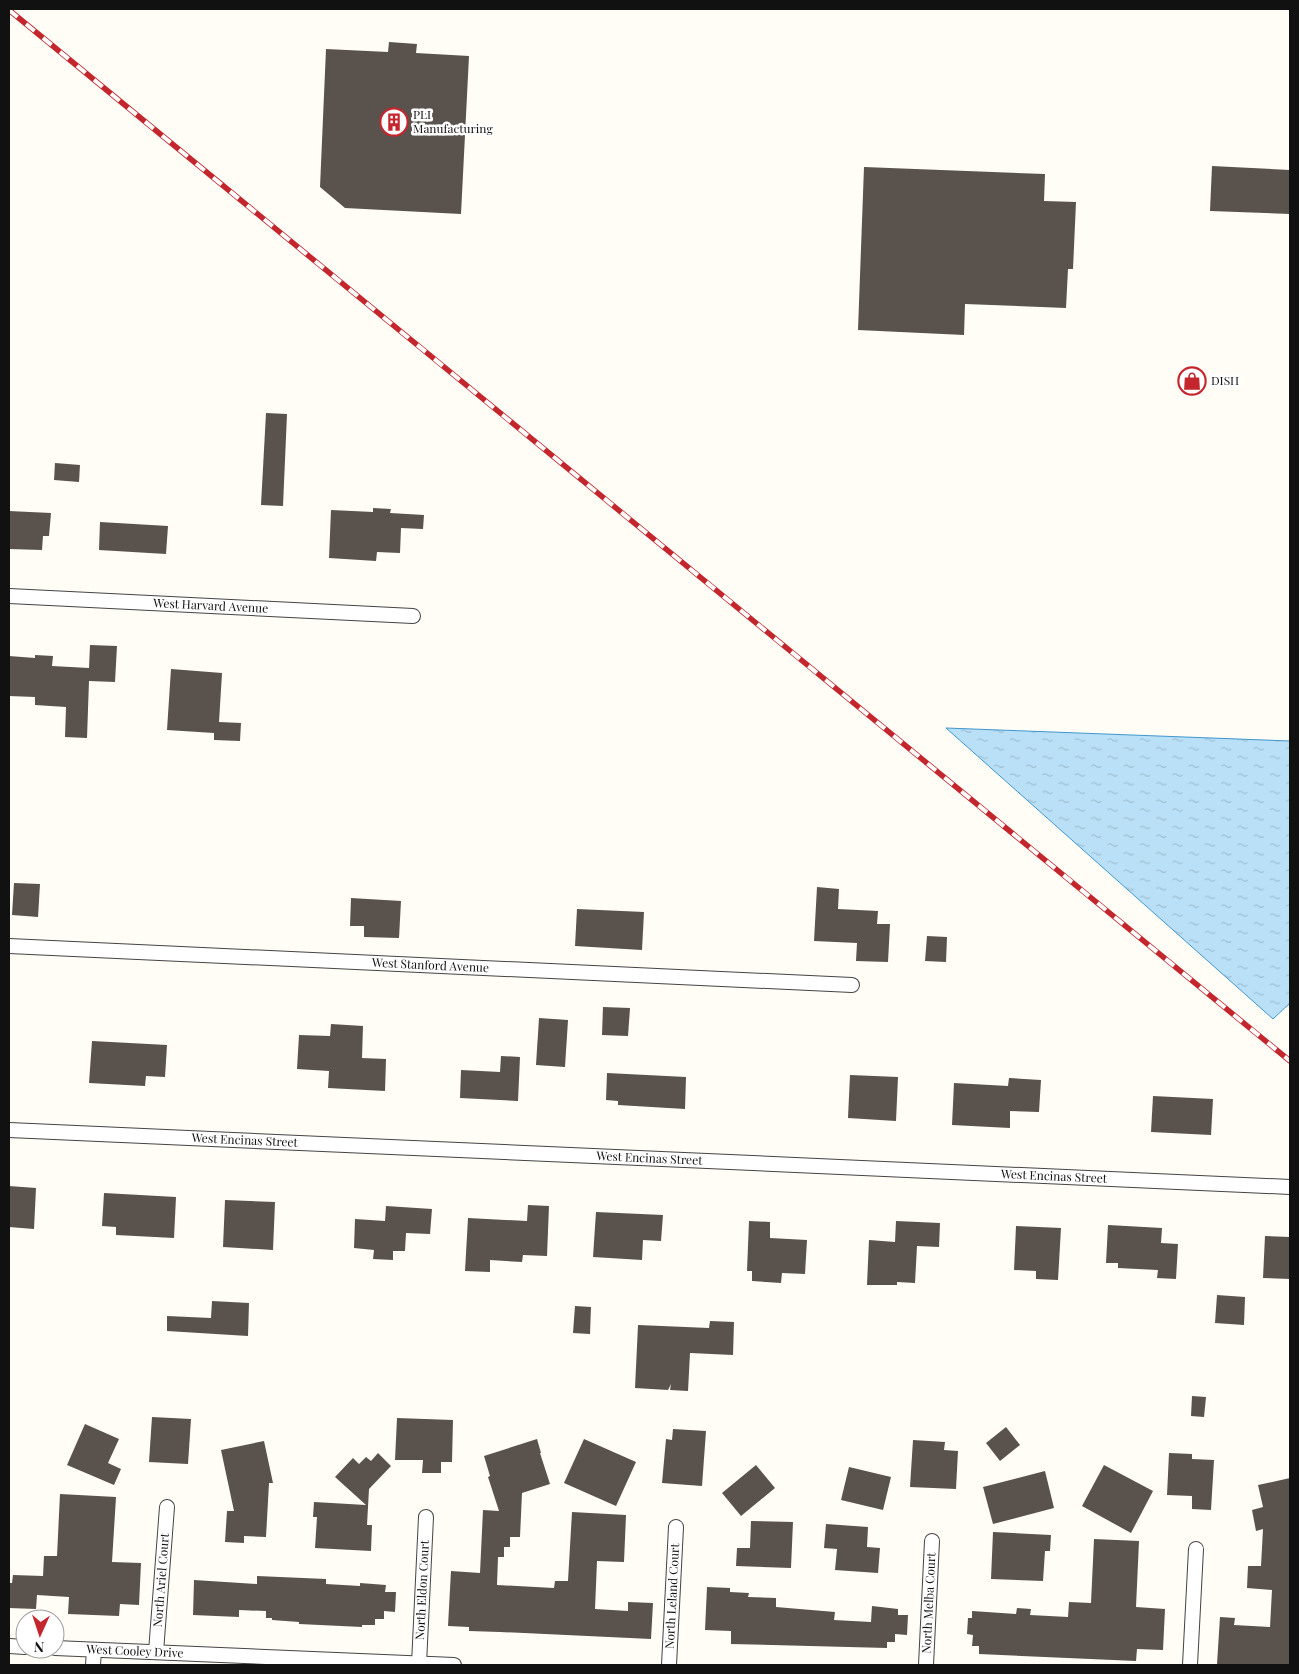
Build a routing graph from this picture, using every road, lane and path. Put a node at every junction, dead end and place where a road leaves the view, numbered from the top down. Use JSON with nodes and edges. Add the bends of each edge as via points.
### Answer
{"nodes":[{"id":1,"x":9,"y":596,"type":"edge"},
{"id":2,"x":413,"y":616,"type":"dead end"},
{"id":3,"x":9,"y":946,"type":"edge"},
{"id":4,"x":852,"y":985,"type":"dead end"},
{"id":5,"x":9,"y":1130,"type":"edge"},
{"id":6,"x":1290,"y":1187,"type":"edge"},
{"id":7,"x":167,"y":1507,"type":"dead end"},
{"id":8,"x":426,"y":1517,"type":"dead end"},
{"id":9,"x":676,"y":1527,"type":"dead end"},
{"id":10,"x":932,"y":1541,"type":"dead end"},
{"id":11,"x":1196,"y":1548,"type":"dead end"},
{"id":12,"x":65,"y":1649,"type":"edge"},
{"id":13,"x":94,"y":1650,"type":"junction"},
{"id":14,"x":156,"y":1652,"type":"junction"},
{"id":15,"x":419,"y":1664,"type":"junction"},
{"id":16,"x":93,"y":1665,"type":"edge"},
{"id":17,"x":454,"y":1665,"type":"edge"},
{"id":18,"x":669,"y":1665,"type":"edge"},
{"id":19,"x":926,"y":1665,"type":"edge"},
{"id":20,"x":1190,"y":1665,"type":"edge"}],
"edges":[{"from":1,"to":2,"type":"street","name":"West Harvard Avenue"},
{"from":3,"to":4,"type":"street","name":"West Stanford Avenue"},
{"from":5,"to":6,"type":"street","name":"West Encinas Street"},
{"from":7,"to":14,"type":"street","name":"North Ariel Court"},
{"from":8,"to":15,"type":"street","name":"North Eldon Court"},
{"from":9,"to":18,"type":"street","name":"North Leland Court"},
{"from":10,"to":19,"type":"street","name":"North Melba Court"},
{"from":11,"to":20,"type":"street"},
{"from":12,"to":13,"type":"street","name":"West Cooley Drive"},
{"from":13,"to":14,"type":"street","name":"West Cooley Drive"},
{"from":13,"to":16,"type":"street"},
{"from":14,"to":15,"type":"street","name":"West Cooley Drive"},
{"from":15,"to":17,"type":"street","name":"West Cooley Drive"}]}
